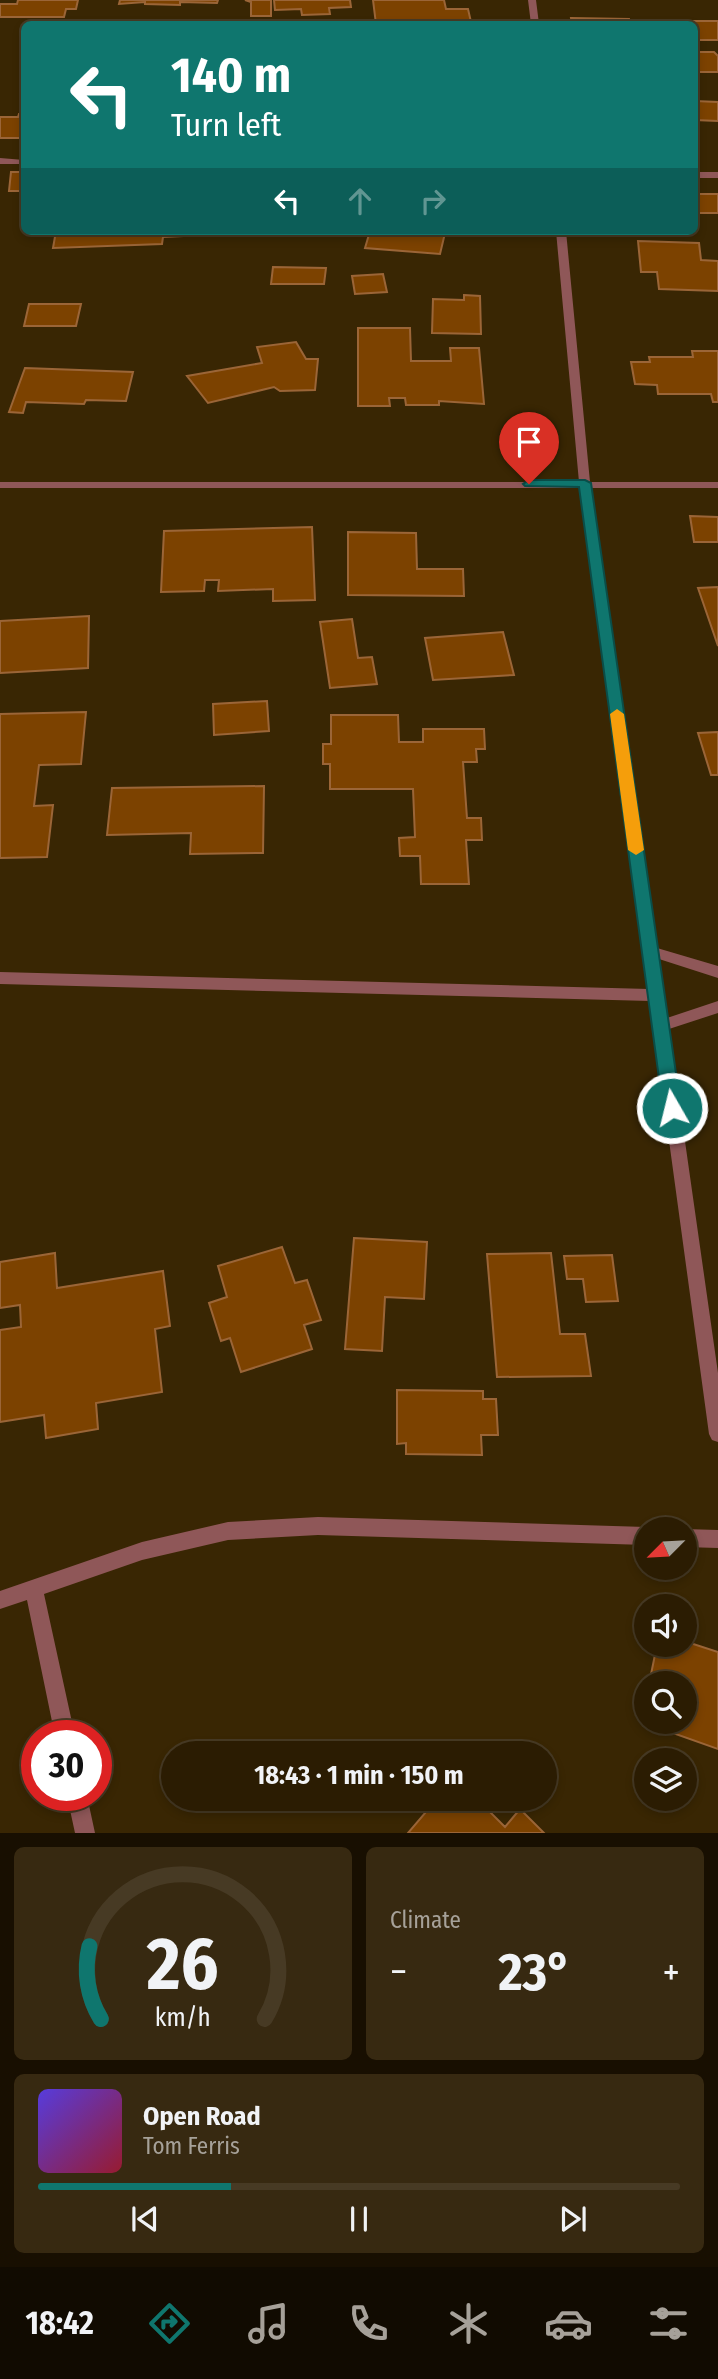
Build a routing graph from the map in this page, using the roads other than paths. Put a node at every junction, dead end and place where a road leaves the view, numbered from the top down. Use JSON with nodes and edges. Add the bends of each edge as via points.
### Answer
{"nodes":[{"id":1,"x":532,"y":0,"type":"edge"},
{"id":2,"x":535,"y":21,"type":"edge"},
{"id":3,"x":0,"y":161,"type":"edge"},
{"id":4,"x":21,"y":162,"type":"edge"},
{"id":5,"x":698,"y":175,"type":"edge"},
{"id":6,"x":718,"y":175,"type":"edge"},
{"id":7,"x":561,"y":235,"type":"edge"},
{"id":8,"x":585,"y":483,"type":"junction"},
{"id":9,"x":0,"y":485,"type":"edge"},
{"id":10,"x":718,"y":485,"type":"edge"},
{"id":11,"x":650,"y":951,"type":"junction"},
{"id":12,"x":718,"y":972,"type":"edge"},
{"id":13,"x":0,"y":978,"type":"edge"},
{"id":14,"x":657,"y":995,"type":"junction"},
{"id":15,"x":718,"y":1007,"type":"edge"},
{"id":16,"x":661,"y":1026,"type":"junction"},
{"id":17,"x":718,"y":1434,"type":"edge"},
{"id":18,"x":634,"y":1536,"type":"edge"},
{"id":19,"x":697,"y":1538,"type":"edge"},
{"id":20,"x":718,"y":1539,"type":"edge"},
{"id":21,"x":34,"y":1589,"type":"junction"},
{"id":22,"x":0,"y":1600,"type":"edge"},
{"id":23,"x":62,"y":1720,"type":"edge"},
{"id":24,"x":80,"y":1811,"type":"edge"},
{"id":25,"x":85,"y":1833,"type":"edge"}],
"edges":[{"from":1,"to":2,"type":"street"},
{"from":3,"to":4,"type":"street"},
{"from":5,"to":6,"type":"street"},
{"from":7,"to":8,"type":"street"},
{"from":8,"to":9,"type":"street"},
{"from":8,"to":10,"type":"street"},
{"from":8,"to":11,"type":"street"},
{"from":11,"to":12,"type":"street"},
{"from":11,"to":14,"type":"street"},
{"from":13,"to":14,"type":"street"},
{"from":14,"to":16,"type":"street"},
{"from":15,"to":16,"type":"street"},
{"from":16,"to":17,"type":"street"},
{"from":18,"to":21,"type":"street","via":[[330,1526],[228,1531],[142,1551]]},
{"from":19,"to":20,"type":"street"},
{"from":21,"to":22,"type":"street"},
{"from":21,"to":23,"type":"street"},
{"from":24,"to":25,"type":"street"}]}
